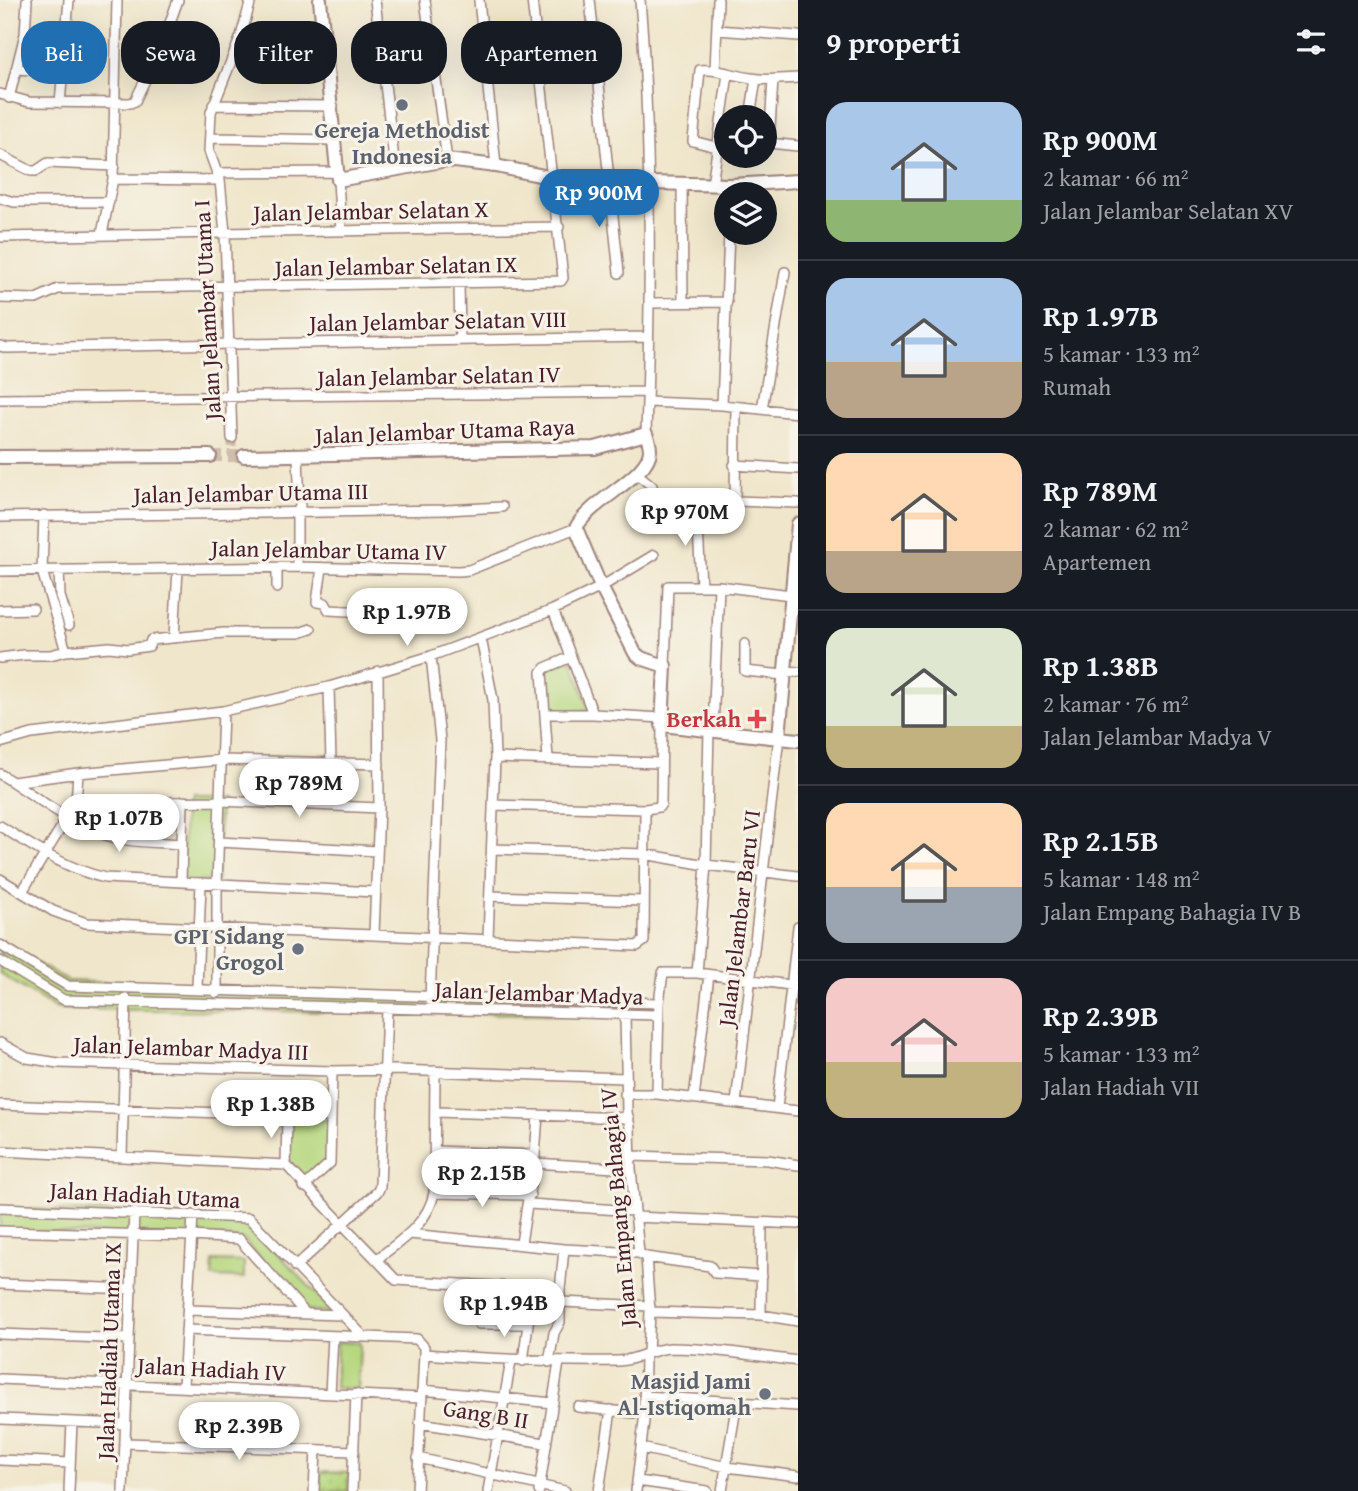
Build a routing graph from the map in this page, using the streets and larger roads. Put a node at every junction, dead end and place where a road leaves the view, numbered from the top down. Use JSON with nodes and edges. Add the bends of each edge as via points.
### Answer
{"nodes":[{"id":1,"x":27,"y":0,"type":"edge"},
{"id":2,"x":69,"y":0,"type":"edge"},
{"id":3,"x":117,"y":0,"type":"edge"},
{"id":4,"x":178,"y":0,"type":"edge"},
{"id":5,"x":251,"y":0,"type":"edge"},
{"id":6,"x":320,"y":0,"type":"edge"},
{"id":7,"x":375,"y":0,"type":"edge"},
{"id":8,"x":425,"y":0,"type":"edge"},
{"id":9,"x":478,"y":0,"type":"edge"},
{"id":10,"x":532,"y":0,"type":"edge"},
{"id":11,"x":590,"y":0,"type":"edge"},
{"id":12,"x":640,"y":0,"type":"edge"},
{"id":13,"x":718,"y":0,"type":"edge"},
{"id":14,"x":26,"y":21,"type":"edge"},
{"id":15,"x":67,"y":21,"type":"edge"},
{"id":16,"x":245,"y":21,"type":"edge"},
{"id":17,"x":322,"y":21,"type":"edge"},
{"id":18,"x":717,"y":30,"type":"junction"},
{"id":19,"x":798,"y":36,"type":"edge"},
{"id":20,"x":234,"y":53,"type":"edge"},
{"id":21,"x":21,"y":54,"type":"edge"},
{"id":22,"x":18,"y":69,"type":"junction"},
{"id":23,"x":21,"y":69,"type":"edge"},
{"id":24,"x":715,"y":70,"type":"junction"},
{"id":25,"x":728,"y":74,"type":"junction"},
{"id":26,"x":798,"y":78,"type":"edge"},
{"id":27,"x":756,"y":79,"type":"junction"},
{"id":28,"x":773,"y":80,"type":"junction"},
{"id":29,"x":61,"y":84,"type":"edge"},
{"id":30,"x":330,"y":84,"type":"edge"},
{"id":31,"x":5,"y":96,"type":"edge"},
{"id":32,"x":115,"y":102,"type":"junction"},
{"id":33,"x":60,"y":103,"type":"junction"},
{"id":34,"x":213,"y":105,"type":"junction"},
{"id":35,"x":724,"y":105,"type":"edge"},
{"id":36,"x":752,"y":105,"type":"edge"},
{"id":37,"x":333,"y":106,"type":"junction"},
{"id":38,"x":209,"y":138,"type":"junction"},
{"id":39,"x":334,"y":140,"type":"junction"},
{"id":40,"x":714,"y":143,"type":"edge"},
{"id":41,"x":798,"y":146,"type":"edge"},
{"id":42,"x":0,"y":155,"type":"edge"},
{"id":43,"x":447,"y":160,"type":"junction"},
{"id":44,"x":114,"y":166,"type":"junction"},
{"id":45,"x":496,"y":166,"type":"junction"},
{"id":46,"x":395,"y":168,"type":"junction"},
{"id":47,"x":715,"y":168,"type":"edge"},
{"id":48,"x":338,"y":176,"type":"junction"},
{"id":49,"x":219,"y":177,"type":"junction"},
{"id":50,"x":553,"y":178,"type":"junction"},
{"id":51,"x":113,"y":179,"type":"junction"},
{"id":52,"x":798,"y":181,"type":"edge"},
{"id":53,"x":608,"y":182,"type":"junction"},
{"id":54,"x":648,"y":184,"type":"junction"},
{"id":55,"x":682,"y":184,"type":"junction"},
{"id":56,"x":777,"y":184,"type":"edge"},
{"id":57,"x":712,"y":186,"type":"joint"},
{"id":58,"x":0,"y":198,"type":"edge"},
{"id":59,"x":108,"y":202,"type":"junction"},
{"id":60,"x":559,"y":227,"type":"junction"},
{"id":61,"x":341,"y":231,"type":"junction"},
{"id":62,"x":225,"y":233,"type":"junction"},
{"id":63,"x":102,"y":234,"type":"junction"},
{"id":64,"x":0,"y":237,"type":"edge"},
{"id":65,"x":729,"y":245,"type":"edge"},
{"id":66,"x":785,"y":272,"type":"dead end"},
{"id":67,"x":619,"y":273,"type":"dead end"},
{"id":68,"x":459,"y":283,"type":"junction"},
{"id":69,"x":227,"y":288,"type":"junction"},
{"id":70,"x":0,"y":298,"type":"edge"},
{"id":71,"x":683,"y":302,"type":"junction"},
{"id":72,"x":727,"y":302,"type":"junction"},
{"id":73,"x":649,"y":303,"type":"junction"},
{"id":74,"x":648,"y":337,"type":"junction"},
{"id":75,"x":460,"y":339,"type":"junction"},
{"id":76,"x":229,"y":343,"type":"junction"},
{"id":77,"x":0,"y":346,"type":"edge"},
{"id":78,"x":231,"y":397,"type":"junction"},
{"id":79,"x":647,"y":397,"type":"junction"},
{"id":80,"x":0,"y":399,"type":"edge"},
{"id":81,"x":722,"y":405,"type":"junction"},
{"id":82,"x":736,"y":407,"type":"junction"},
{"id":83,"x":762,"y":409,"type":"junction"},
{"id":84,"x":798,"y":413,"type":"edge"},
{"id":85,"x":646,"y":434,"type":"junction"},
{"id":86,"x":232,"y":438,"type":"tunnel mouth"},
{"id":87,"x":210,"y":456,"type":"tunnel mouth"},
{"id":88,"x":244,"y":456,"type":"tunnel mouth"},
{"id":89,"x":299,"y":456,"type":"junction"},
{"id":90,"x":0,"y":457,"type":"edge"},
{"id":91,"x":734,"y":465,"type":"junction"},
{"id":92,"x":798,"y":469,"type":"edge"},
{"id":93,"x":636,"y":473,"type":"junction"},
{"id":94,"x":735,"y":501,"type":"junction"},
{"id":95,"x":798,"y":502,"type":"edge"},
{"id":96,"x":502,"y":507,"type":"dead end"},
{"id":97,"x":697,"y":509,"type":"junction"},
{"id":98,"x":297,"y":512,"type":"junction"},
{"id":99,"x":44,"y":515,"type":"junction"},
{"id":100,"x":0,"y":517,"type":"edge"},
{"id":101,"x":798,"y":524,"type":"edge"},
{"id":102,"x":576,"y":528,"type":"junction"},
{"id":103,"x":654,"y":555,"type":"dead end"},
{"id":104,"x":297,"y":567,"type":"junction"},
{"id":105,"x":277,"y":568,"type":"junction"},
{"id":106,"x":322,"y":568,"type":"junction"},
{"id":107,"x":177,"y":569,"type":"junction"},
{"id":108,"x":59,"y":570,"type":"junction"},
{"id":109,"x":0,"y":571,"type":"edge"},
{"id":110,"x":42,"y":571,"type":"junction"},
{"id":111,"x":701,"y":585,"type":"junction"},
{"id":112,"x":719,"y":586,"type":"junction"},
{"id":113,"x":601,"y":587,"type":"junction"},
{"id":114,"x":277,"y":588,"type":"dead end"},
{"id":115,"x":791,"y":595,"type":"junction"},
{"id":116,"x":33,"y":609,"type":"dead end"},
{"id":117,"x":0,"y":610,"type":"edge"},
{"id":118,"x":553,"y":610,"type":"junction"},
{"id":119,"x":368,"y":615,"type":"dead end"},
{"id":120,"x":69,"y":625,"type":"dead end"},
{"id":121,"x":793,"y":627,"type":"edge"},
{"id":122,"x":311,"y":629,"type":"dead end"},
{"id":123,"x":174,"y":638,"type":"junction"},
{"id":124,"x":481,"y":638,"type":"junction"},
{"id":125,"x":746,"y":644,"type":"dead end"},
{"id":126,"x":66,"y":651,"type":"junction"},
{"id":127,"x":431,"y":656,"type":"junction"},
{"id":128,"x":571,"y":657,"type":"junction"},
{"id":129,"x":0,"y":658,"type":"edge"},
{"id":130,"x":665,"y":666,"type":"junction"},
{"id":131,"x":378,"y":671,"type":"junction"},
{"id":132,"x":798,"y":672,"type":"edge"},
{"id":133,"x":784,"y":673,"type":"junction"},
{"id":134,"x":329,"y":687,"type":"junction"},
{"id":135,"x":223,"y":711,"type":"junction"},
{"id":136,"x":546,"y":714,"type":"junction"},
{"id":137,"x":593,"y":714,"type":"junction"},
{"id":138,"x":662,"y":721,"type":"junction"},
{"id":139,"x":711,"y":729,"type":"junction"},
{"id":140,"x":779,"y":737,"type":"junction"},
{"id":141,"x":798,"y":740,"type":"edge"},
{"id":142,"x":0,"y":743,"type":"edge"},
{"id":143,"x":495,"y":758,"type":"junction"},
{"id":144,"x":548,"y":759,"type":"junction"},
{"id":145,"x":222,"y":760,"type":"junction"},
{"id":146,"x":331,"y":763,"type":"junction"},
{"id":147,"x":662,"y":763,"type":"junction"},
{"id":148,"x":379,"y":764,"type":"junction"},
{"id":149,"x":78,"y":773,"type":"junction"},
{"id":150,"x":0,"y":774,"type":"edge"},
{"id":151,"x":13,"y":782,"type":"junction"},
{"id":152,"x":183,"y":801,"type":"junction"},
{"id":153,"x":221,"y":802,"type":"junction"},
{"id":154,"x":76,"y":803,"type":"junction"},
{"id":155,"x":493,"y":804,"type":"junction"},
{"id":156,"x":379,"y":808,"type":"junction"},
{"id":157,"x":645,"y":809,"type":"junction"},
{"id":158,"x":68,"y":817,"type":"junction"},
{"id":159,"x":0,"y":826,"type":"edge"},
{"id":160,"x":219,"y":842,"type":"junction"},
{"id":161,"x":182,"y":844,"type":"junction"},
{"id":162,"x":492,"y":849,"type":"junction"},
{"id":163,"x":377,"y":851,"type":"junction"},
{"id":164,"x":645,"y":854,"type":"junction"},
{"id":165,"x":45,"y":855,"type":"junction"},
{"id":166,"x":706,"y":866,"type":"junction"},
{"id":167,"x":764,"y":873,"type":"junction"},
{"id":168,"x":798,"y":876,"type":"edge"},
{"id":169,"x":0,"y":879,"type":"edge"},
{"id":170,"x":181,"y":882,"type":"junction"},
{"id":171,"x":201,"y":883,"type":"junction"},
{"id":172,"x":217,"y":884,"type":"junction"},
{"id":173,"x":22,"y":892,"type":"junction"},
{"id":174,"x":376,"y":892,"type":"junction"},
{"id":175,"x":490,"y":896,"type":"junction"},
{"id":176,"x":643,"y":901,"type":"junction"},
{"id":177,"x":199,"y":926,"type":"junction"},
{"id":178,"x":798,"y":927,"type":"edge"},
{"id":179,"x":217,"y":928,"type":"junction"},
{"id":180,"x":374,"y":934,"type":"junction"},
{"id":181,"x":431,"y":936,"type":"junction"},
{"id":182,"x":488,"y":939,"type":"junction"},
{"id":183,"x":0,"y":946,"type":"edge"},
{"id":184,"x":0,"y":961,"type":"edge"},
{"id":185,"x":697,"y":973,"type":"junction"},
{"id":186,"x":709,"y":975,"type":"junction"},
{"id":187,"x":750,"y":980,"type":"junction"},
{"id":188,"x":795,"y":986,"type":"edge"},
{"id":189,"x":126,"y":987,"type":"junction"},
{"id":190,"x":197,"y":988,"type":"junction"},
{"id":191,"x":217,"y":989,"type":"junction"},
{"id":192,"x":430,"y":996,"type":"junction"},
{"id":193,"x":126,"y":1001,"type":"junction"},
{"id":194,"x":217,"y":1002,"type":"junction"},
{"id":195,"x":659,"y":1003,"type":"junction"},
{"id":196,"x":387,"y":1009,"type":"junction"},
{"id":197,"x":429,"y":1009,"type":"junction"},
{"id":198,"x":625,"y":1015,"type":"junction"},
{"id":199,"x":658,"y":1016,"type":"junction"},
{"id":200,"x":0,"y":1043,"type":"edge"},
{"id":201,"x":124,"y":1065,"type":"junction"},
{"id":202,"x":384,"y":1070,"type":"junction"},
{"id":203,"x":332,"y":1071,"type":"junction"},
{"id":204,"x":435,"y":1071,"type":"junction"},
{"id":205,"x":625,"y":1078,"type":"junction"},
{"id":206,"x":625,"y":1094,"type":"junction"},
{"id":207,"x":657,"y":1094,"type":"junction"},
{"id":208,"x":694,"y":1098,"type":"junction"},
{"id":209,"x":736,"y":1103,"type":"junction"},
{"id":210,"x":0,"y":1105,"type":"edge"},
{"id":211,"x":777,"y":1108,"type":"junction"},
{"id":212,"x":123,"y":1110,"type":"junction"},
{"id":213,"x":798,"y":1111,"type":"edge"},
{"id":214,"x":435,"y":1112,"type":"junction"},
{"id":215,"x":538,"y":1115,"type":"junction"},
{"id":216,"x":287,"y":1116,"type":"junction"},
{"id":217,"x":331,"y":1117,"type":"junction"},
{"id":218,"x":629,"y":1118,"type":"junction"},
{"id":219,"x":0,"y":1151,"type":"edge"},
{"id":220,"x":435,"y":1151,"type":"junction"},
{"id":221,"x":631,"y":1156,"type":"junction"},
{"id":222,"x":122,"y":1157,"type":"junction"},
{"id":223,"x":535,"y":1159,"type":"junction"},
{"id":224,"x":286,"y":1165,"type":"junction"},
{"id":225,"x":798,"y":1165,"type":"edge"},
{"id":226,"x":627,"y":1169,"type":"junction"},
{"id":227,"x":304,"y":1186,"type":"junction"},
{"id":228,"x":434,"y":1193,"type":"junction"},
{"id":229,"x":529,"y":1200,"type":"junction"},
{"id":230,"x":0,"y":1208,"type":"edge"},
{"id":231,"x":134,"y":1212,"type":"junction"},
{"id":232,"x":635,"y":1214,"type":"junction"},
{"id":233,"x":193,"y":1215,"type":"junction"},
{"id":234,"x":762,"y":1223,"type":"junction"},
{"id":235,"x":798,"y":1224,"type":"edge"},
{"id":236,"x":343,"y":1225,"type":"junction"},
{"id":237,"x":0,"y":1231,"type":"edge"},
{"id":238,"x":409,"y":1234,"type":"junction"},
{"id":239,"x":133,"y":1236,"type":"junction"},
{"id":240,"x":192,"y":1236,"type":"junction"},
{"id":241,"x":522,"y":1243,"type":"junction"},
{"id":242,"x":565,"y":1249,"type":"junction"},
{"id":243,"x":643,"y":1255,"type":"junction"},
{"id":244,"x":377,"y":1259,"type":"junction"},
{"id":245,"x":295,"y":1267,"type":"junction"},
{"id":246,"x":762,"y":1276,"type":"junction"},
{"id":247,"x":0,"y":1284,"type":"edge"},
{"id":248,"x":533,"y":1288,"type":"junction"},
{"id":249,"x":131,"y":1289,"type":"junction"},
{"id":250,"x":560,"y":1290,"type":"junction"},
{"id":251,"x":561,"y":1302,"type":"junction"},
{"id":252,"x":650,"y":1309,"type":"junction"},
{"id":253,"x":188,"y":1310,"type":"junction"},
{"id":254,"x":306,"y":1314,"type":"junction"},
{"id":255,"x":342,"y":1315,"type":"junction"},
{"id":256,"x":761,"y":1315,"type":"junction"},
{"id":257,"x":798,"y":1321,"type":"edge"},
{"id":258,"x":479,"y":1324,"type":"dead end"},
{"id":259,"x":528,"y":1324,"type":"junction"},
{"id":260,"x":186,"y":1331,"type":"junction"},
{"id":261,"x":0,"y":1334,"type":"edge"},
{"id":262,"x":333,"y":1336,"type":"junction"},
{"id":263,"x":364,"y":1337,"type":"junction"},
{"id":264,"x":129,"y":1339,"type":"junction"},
{"id":265,"x":425,"y":1354,"type":"junction"},
{"id":266,"x":647,"y":1354,"type":"junction"},
{"id":267,"x":511,"y":1361,"type":"junction"},
{"id":268,"x":523,"y":1361,"type":"junction"},
{"id":269,"x":798,"y":1361,"type":"edge"},
{"id":270,"x":554,"y":1362,"type":"junction"},
{"id":271,"x":0,"y":1379,"type":"edge"},
{"id":272,"x":127,"y":1384,"type":"junction"},
{"id":273,"x":183,"y":1387,"type":"junction"},
{"id":274,"x":330,"y":1394,"type":"junction"},
{"id":275,"x":356,"y":1394,"type":"junction"},
{"id":276,"x":422,"y":1394,"type":"junction"},
{"id":277,"x":645,"y":1395,"type":"junction"},
{"id":278,"x":504,"y":1399,"type":"junction"},
{"id":279,"x":737,"y":1402,"type":"junction"},
{"id":280,"x":553,"y":1403,"type":"junction"},
{"id":281,"x":798,"y":1406,"type":"edge"},
{"id":282,"x":578,"y":1407,"type":"dead end"},
{"id":283,"x":611,"y":1410,"type":"junction"},
{"id":284,"x":634,"y":1413,"type":"dead end"},
{"id":285,"x":0,"y":1419,"type":"edge"},
{"id":286,"x":72,"y":1422,"type":"junction"},
{"id":287,"x":420,"y":1423,"type":"junction"},
{"id":288,"x":125,"y":1424,"type":"junction"},
{"id":289,"x":498,"y":1437,"type":"junction"},
{"id":290,"x":125,"y":1443,"type":"junction"},
{"id":291,"x":545,"y":1443,"type":"junction"},
{"id":292,"x":641,"y":1448,"type":"junction"},
{"id":293,"x":316,"y":1450,"type":"junction"},
{"id":294,"x":354,"y":1451,"type":"junction"},
{"id":295,"x":418,"y":1458,"type":"junction"},
{"id":296,"x":0,"y":1460,"type":"edge"},
{"id":297,"x":70,"y":1463,"type":"junction"},
{"id":298,"x":727,"y":1466,"type":"junction"},
{"id":299,"x":491,"y":1473,"type":"junction"},
{"id":300,"x":798,"y":1476,"type":"edge"},
{"id":301,"x":637,"y":1486,"type":"edge"},
{"id":302,"x":540,"y":1488,"type":"edge"},
{"id":303,"x":69,"y":1491,"type":"edge"},
{"id":304,"x":123,"y":1491,"type":"edge"},
{"id":305,"x":314,"y":1491,"type":"edge"},
{"id":306,"x":352,"y":1491,"type":"edge"},
{"id":307,"x":417,"y":1491,"type":"edge"},
{"id":308,"x":488,"y":1491,"type":"edge"},
{"id":309,"x":565,"y":1491,"type":"edge"},
{"id":310,"x":599,"y":1491,"type":"edge"},
{"id":311,"x":707,"y":1491,"type":"edge"},
{"id":312,"x":723,"y":1491,"type":"edge"}],
"edges":[{"from":1,"to":14,"type":"street"},
{"from":2,"to":15,"type":"street"},
{"from":3,"to":32,"type":"street"},
{"from":4,"to":32,"type":"street","via":[[138,98],[130,103]]},
{"from":5,"to":16,"type":"street","name":"Jalan Jelambar Utama I"},
{"from":6,"to":17,"type":"street"},
{"from":7,"to":46,"type":"street"},
{"from":8,"to":43,"type":"street"},
{"from":9,"to":45,"type":"street"},
{"from":10,"to":50,"type":"street"},
{"from":11,"to":53,"type":"street"},
{"from":12,"to":54,"type":"street","via":[[648,91]]},
{"from":13,"to":18,"type":"street"},
{"from":18,"to":19,"type":"street"},
{"from":18,"to":24,"type":"street"},
{"from":20,"to":34,"type":"street","name":"Jalan Jelambar Utama I"},
{"from":21,"to":22,"type":"street"},
{"from":22,"to":23,"type":"street"},
{"from":22,"to":31,"type":"street"},
{"from":24,"to":25,"type":"street"},
{"from":24,"to":40,"type":"street","via":[[700,70],[693,141]]},
{"from":25,"to":27,"type":"street"},
{"from":25,"to":35,"type":"street"},
{"from":26,"to":28,"type":"street"},
{"from":27,"to":28,"type":"street"},
{"from":27,"to":36,"type":"street"},
{"from":28,"to":41,"type":"street","via":[[769,142]]},
{"from":29,"to":33,"type":"street"},
{"from":30,"to":37,"type":"street"},
{"from":31,"to":33,"type":"street"},
{"from":32,"to":33,"type":"street"},
{"from":32,"to":44,"type":"street"},
{"from":34,"to":37,"type":"street"},
{"from":34,"to":38,"type":"street","name":"Jalan Jelambar Utama I"},
{"from":37,"to":39,"type":"street"},
{"from":38,"to":39,"type":"street"},
{"from":38,"to":49,"type":"street","name":"Jalan Jelambar Utama I"},
{"from":39,"to":48,"type":"street"},
{"from":42,"to":44,"type":"street","via":[[31,171],[48,163]]},
{"from":43,"to":45,"type":"street"},
{"from":43,"to":46,"type":"street"},
{"from":44,"to":51,"type":"street"},
{"from":45,"to":50,"type":"street"},
{"from":46,"to":48,"type":"street"},
{"from":47,"to":57,"type":"street"},
{"from":48,"to":49,"type":"street"},
{"from":48,"to":61,"type":"street"},
{"from":49,"to":51,"type":"street"},
{"from":49,"to":62,"type":"street","name":"Jalan Jelambar Utama I"},
{"from":50,"to":53,"type":"street"},
{"from":50,"to":60,"type":"street"},
{"from":51,"to":59,"type":"street"},
{"from":52,"to":56,"type":"street"},
{"from":53,"to":54,"type":"street"},
{"from":53,"to":67,"type":"street"},
{"from":54,"to":55,"type":"street"},
{"from":54,"to":73,"type":"street"},
{"from":55,"to":57,"type":"street"},
{"from":55,"to":71,"type":"street"},
{"from":58,"to":59,"type":"street"},
{"from":59,"to":63,"type":"street"},
{"from":60,"to":61,"type":"street","name":"Jalan Jelambar Selatan X"},
{"from":60,"to":68,"type":"street","name":"Jalan Jelambar Selatan IX","via":[[563,278],[559,282]]},
{"from":61,"to":62,"type":"street","name":"Jalan Jelambar Selatan X"},
{"from":62,"to":63,"type":"street","name":"Jalan Jelambar Selatan X"},
{"from":62,"to":69,"type":"street","name":"Jalan Jelambar Utama I"},
{"from":63,"to":64,"type":"street","name":"Jalan Jelambar Selatan X"},
{"from":65,"to":72,"type":"street"},
{"from":66,"to":83,"type":"street"},
{"from":68,"to":69,"type":"street","name":"Jalan Jelambar Selatan IX"},
{"from":68,"to":75,"type":"street"},
{"from":69,"to":70,"type":"street","name":"Jalan Jelambar Selatan IX","via":[[58,289],[36,299]]},
{"from":69,"to":76,"type":"street","name":"Jalan Jelambar Utama I"},
{"from":71,"to":72,"type":"street"},
{"from":71,"to":73,"type":"street"},
{"from":72,"to":81,"type":"street"},
{"from":73,"to":74,"type":"street"},
{"from":74,"to":75,"type":"street","name":"Jalan Jelambar Selatan VIII"},
{"from":74,"to":79,"type":"street"},
{"from":75,"to":76,"type":"street","name":"Jalan Jelambar Selatan VIII"},
{"from":76,"to":77,"type":"street","name":"Jalan Jelambar Selatan VIII"},
{"from":76,"to":78,"type":"street","name":"Jalan Jelambar Utama I"},
{"from":78,"to":79,"type":"street","name":"Jalan Jelambar Selatan IV"},
{"from":78,"to":80,"type":"street","name":"Jalan Jelambar Selatan IV"},
{"from":78,"to":86,"type":"street","name":"Jalan Jelambar Utama I"},
{"from":79,"to":81,"type":"street","name":"Jalan Jelambar Selatan IV"},
{"from":79,"to":85,"type":"street"},
{"from":81,"to":82,"type":"street","name":"Jalan Jelambar Selatan IV"},
{"from":82,"to":83,"type":"street","name":"Jalan Jelambar Selatan IV"},
{"from":82,"to":91,"type":"street"},
{"from":83,"to":84,"type":"street","name":"Jalan Jelambar Selatan IV"},
{"from":85,"to":89,"type":"street","name":"Jalan Jelambar Utama Raya","via":[[595,448]]},
{"from":85,"to":93,"type":"street","via":[[648,459]]},
{"from":87,"to":90,"type":"street"},
{"from":88,"to":89,"type":"street","name":"Jalan Jelambar Utama Raya"},
{"from":89,"to":98,"type":"street"},
{"from":91,"to":92,"type":"street"},
{"from":91,"to":94,"type":"street"},
{"from":93,"to":97,"type":"street","via":[[652,486],[659,510]]},
{"from":93,"to":102,"type":"street","via":[[590,509]]},
{"from":94,"to":95,"type":"street"},
{"from":94,"to":97,"type":"street"},
{"from":96,"to":98,"type":"street","name":"Jalan Jelambar Utama III"},
{"from":97,"to":111,"type":"street"},
{"from":98,"to":99,"type":"street","name":"Jalan Jelambar Utama III"},
{"from":98,"to":104,"type":"street"},
{"from":99,"to":100,"type":"street","name":"Jalan Jelambar Utama III"},
{"from":99,"to":110,"type":"street"},
{"from":101,"to":115,"type":"street"},
{"from":102,"to":106,"type":"street","name":"Jalan Jelambar Utama IV","via":[[468,570]]},
{"from":102,"to":113,"type":"street"},
{"from":103,"to":113,"type":"street"},
{"from":104,"to":105,"type":"street","name":"Jalan Jelambar Utama IV"},
{"from":104,"to":106,"type":"street","name":"Jalan Jelambar Utama IV"},
{"from":105,"to":107,"type":"street","name":"Jalan Jelambar Utama IV"},
{"from":105,"to":114,"type":"street"},
{"from":106,"to":119,"type":"street","via":[[317,602],[325,603],[329,610]]},
{"from":107,"to":108,"type":"street","name":"Jalan Jelambar Utama IV"},
{"from":107,"to":123,"type":"street"},
{"from":108,"to":110,"type":"street","name":"Jalan Jelambar Utama IV"},
{"from":108,"to":120,"type":"street","via":[[60,596]]},
{"from":109,"to":110,"type":"street","name":"Jalan Jelambar Utama IV"},
{"from":110,"to":126,"type":"street"},
{"from":111,"to":112,"type":"street"},
{"from":111,"to":130,"type":"street","via":[[666,589]]},
{"from":112,"to":115,"type":"street"},
{"from":112,"to":139,"type":"street"},
{"from":113,"to":118,"type":"street"},
{"from":113,"to":130,"type":"street","via":[[637,656]]},
{"from":115,"to":121,"type":"street"},
{"from":116,"to":117,"type":"street"},
{"from":118,"to":124,"type":"street"},
{"from":118,"to":128,"type":"street"},
{"from":121,"to":133,"type":"street"},
{"from":122,"to":123,"type":"street"},
{"from":123,"to":126,"type":"street","via":[[150,640],[149,646]]},
{"from":124,"to":127,"type":"street"},
{"from":124,"to":143,"type":"street","via":[[494,700]]},
{"from":125,"to":133,"type":"street","via":[[746,671]]},
{"from":126,"to":129,"type":"street"},
{"from":127,"to":131,"type":"street"},
{"from":127,"to":181,"type":"street","via":[[440,740]]},
{"from":128,"to":136,"type":"street","via":[[542,670]]},
{"from":128,"to":137,"type":"street"},
{"from":130,"to":138,"type":"street"},
{"from":131,"to":134,"type":"street"},
{"from":131,"to":148,"type":"street"},
{"from":132,"to":133,"type":"street"},
{"from":133,"to":140,"type":"street"},
{"from":134,"to":135,"type":"street"},
{"from":134,"to":146,"type":"street"},
{"from":135,"to":142,"type":"street","via":[[32,734]]},
{"from":135,"to":145,"type":"street"},
{"from":136,"to":137,"type":"street"},
{"from":136,"to":144,"type":"street"},
{"from":137,"to":138,"type":"street"},
{"from":138,"to":139,"type":"street"},
{"from":138,"to":147,"type":"street"},
{"from":139,"to":140,"type":"street"},
{"from":139,"to":166,"type":"street"},
{"from":140,"to":141,"type":"street"},
{"from":140,"to":167,"type":"street","name":"Jalan Jelambar Baru VI"},
{"from":143,"to":144,"type":"street"},
{"from":143,"to":155,"type":"street"},
{"from":144,"to":147,"type":"street"},
{"from":145,"to":146,"type":"street"},
{"from":145,"to":149,"type":"street"},
{"from":145,"to":153,"type":"street"},
{"from":146,"to":148,"type":"street"},
{"from":147,"to":157,"type":"street","via":[[660,806]]},
{"from":148,"to":156,"type":"street"},
{"from":149,"to":151,"type":"street"},
{"from":149,"to":154,"type":"street"},
{"from":150,"to":151,"type":"street"},
{"from":151,"to":158,"type":"street"},
{"from":152,"to":153,"type":"street"},
{"from":152,"to":154,"type":"street"},
{"from":152,"to":161,"type":"street"},
{"from":153,"to":156,"type":"street"},
{"from":153,"to":160,"type":"street"},
{"from":154,"to":158,"type":"street"},
{"from":155,"to":157,"type":"street"},
{"from":155,"to":162,"type":"street"},
{"from":156,"to":163,"type":"street"},
{"from":157,"to":164,"type":"street"},
{"from":158,"to":161,"type":"street","via":[[115,838]]},
{"from":158,"to":165,"type":"street"},
{"from":159,"to":165,"type":"street"},
{"from":160,"to":163,"type":"street"},
{"from":160,"to":172,"type":"street"},
{"from":161,"to":170,"type":"street"},
{"from":162,"to":164,"type":"street"},
{"from":162,"to":175,"type":"street"},
{"from":163,"to":174,"type":"street"},
{"from":164,"to":166,"type":"street"},
{"from":164,"to":176,"type":"street"},
{"from":165,"to":170,"type":"street","via":[[105,878]]},
{"from":165,"to":173,"type":"street"},
{"from":166,"to":167,"type":"street"},
{"from":166,"to":185,"type":"street"},
{"from":167,"to":168,"type":"street"},
{"from":167,"to":187,"type":"street","name":"Jalan Jelambar Baru VI"},
{"from":169,"to":173,"type":"street"},
{"from":170,"to":171,"type":"street"},
{"from":171,"to":172,"type":"street"},
{"from":171,"to":177,"type":"street"},
{"from":172,"to":174,"type":"street"},
{"from":172,"to":179,"type":"street"},
{"from":173,"to":177,"type":"street","via":[[53,911],[86,923]]},
{"from":174,"to":180,"type":"street"},
{"from":175,"to":176,"type":"street"},
{"from":175,"to":182,"type":"street"},
{"from":176,"to":182,"type":"street","via":[[643,941],[637,946]]},
{"from":177,"to":179,"type":"street"},
{"from":177,"to":190,"type":"street"},
{"from":178,"to":188,"type":"street"},
{"from":179,"to":180,"type":"street"},
{"from":179,"to":191,"type":"street"},
{"from":180,"to":181,"type":"street"},
{"from":181,"to":182,"type":"street"},
{"from":181,"to":192,"type":"street"},
{"from":183,"to":189,"type":"street","name":"Jalan Jelambar Madya","via":[[64,985]]},
{"from":184,"to":193,"type":"street","name":"Jalan Jelambar Madya","via":[[62,999]]},
{"from":185,"to":186,"type":"street"},
{"from":185,"to":195,"type":"street","via":[[665,972],[660,978]]},
{"from":186,"to":187,"type":"street"},
{"from":186,"to":208,"type":"street"},
{"from":187,"to":188,"type":"street"},
{"from":187,"to":209,"type":"street","name":"Jalan Jelambar Baru VI"},
{"from":188,"to":211,"type":"street"},
{"from":189,"to":190,"type":"street","name":"Jalan Jelambar Madya"},
{"from":189,"to":193,"type":"street"},
{"from":190,"to":191,"type":"street","name":"Jalan Jelambar Madya"},
{"from":191,"to":192,"type":"street","name":"Jalan Jelambar Madya"},
{"from":191,"to":194,"type":"street"},
{"from":192,"to":195,"type":"street","name":"Jalan Jelambar Madya"},
{"from":192,"to":197,"type":"street"},
{"from":193,"to":194,"type":"street","name":"Jalan Jelambar Madya"},
{"from":193,"to":201,"type":"street"},
{"from":194,"to":196,"type":"street","name":"Jalan Jelambar Madya"},
{"from":195,"to":199,"type":"street","name":"Jalan Jelambar Madya"},
{"from":196,"to":197,"type":"street","name":"Jalan Jelambar Madya"},
{"from":196,"to":202,"type":"street"},
{"from":197,"to":198,"type":"street","name":"Jalan Jelambar Madya"},
{"from":198,"to":199,"type":"street","name":"Jalan Jelambar Madya"},
{"from":198,"to":205,"type":"street","name":"Jalan Empang Bahagia IV"},
{"from":199,"to":207,"type":"street"},
{"from":200,"to":201,"type":"street","name":"Jalan Jelambar Madya III","via":[[18,1055],[42,1062]]},
{"from":201,"to":203,"type":"street","name":"Jalan Jelambar Madya III"},
{"from":201,"to":212,"type":"street"},
{"from":202,"to":203,"type":"street","name":"Jalan Jelambar Madya III"},
{"from":202,"to":204,"type":"street","name":"Jalan Jelambar Madya III"},
{"from":202,"to":236,"type":"street","via":[[380,1186]]},
{"from":203,"to":217,"type":"street"},
{"from":204,"to":205,"type":"street","name":"Jalan Jelambar Madya III"},
{"from":204,"to":214,"type":"street"},
{"from":205,"to":206,"type":"street","name":"Jalan Empang Bahagia IV"},
{"from":206,"to":207,"type":"street"},
{"from":206,"to":218,"type":"street","name":"Jalan Empang Bahagia IV"},
{"from":207,"to":208,"type":"street"},
{"from":208,"to":209,"type":"street"},
{"from":209,"to":211,"type":"street"},
{"from":210,"to":212,"type":"street"},
{"from":211,"to":213,"type":"street"},
{"from":212,"to":216,"type":"street"},
{"from":212,"to":222,"type":"street"},
{"from":214,"to":215,"type":"street"},
{"from":214,"to":220,"type":"street"},
{"from":215,"to":218,"type":"street"},
{"from":215,"to":223,"type":"street"},
{"from":216,"to":217,"type":"street"},
{"from":216,"to":224,"type":"street"},
{"from":217,"to":227,"type":"street","via":[[330,1164]]},
{"from":218,"to":221,"type":"street","name":"Jalan Empang Bahagia IV"},
{"from":219,"to":222,"type":"street"},
{"from":220,"to":223,"type":"street"},
{"from":220,"to":228,"type":"street"},
{"from":221,"to":225,"type":"street"},
{"from":221,"to":226,"type":"street","name":"Jalan Empang Bahagia IV"},
{"from":222,"to":224,"type":"street"},
{"from":223,"to":226,"type":"street"},
{"from":223,"to":229,"type":"street"},
{"from":224,"to":227,"type":"street"},
{"from":226,"to":232,"type":"street","name":"Jalan Empang Bahagia IV"},
{"from":227,"to":236,"type":"street"},
{"from":228,"to":229,"type":"street"},
{"from":228,"to":238,"type":"street","via":[[429,1210]]},
{"from":229,"to":232,"type":"street"},
{"from":229,"to":241,"type":"street"},
{"from":230,"to":231,"type":"street","name":"Jalan Hadiah Utama"},
{"from":231,"to":233,"type":"street","name":"Jalan Hadiah Utama"},
{"from":231,"to":239,"type":"street","name":"Jalan Hadiah Utama IX"},
{"from":232,"to":234,"type":"street"},
{"from":232,"to":243,"type":"street","name":"Jalan Empang Bahagia IV"},
{"from":233,"to":240,"type":"street"},
{"from":233,"to":245,"type":"street","name":"Jalan Hadiah Utama","via":[[249,1218]]},
{"from":234,"to":235,"type":"street"},
{"from":234,"to":246,"type":"street"},
{"from":236,"to":244,"type":"street"},
{"from":236,"to":245,"type":"street"},
{"from":237,"to":239,"type":"street","name":"Jalan Hadiah Utama"},
{"from":238,"to":241,"type":"street"},
{"from":238,"to":244,"type":"street"},
{"from":239,"to":240,"type":"street","name":"Jalan Hadiah Utama"},
{"from":239,"to":249,"type":"street","name":"Jalan Hadiah Utama IX"},
{"from":240,"to":253,"type":"street"},
{"from":240,"to":254,"type":"street","name":"Jalan Hadiah Utama","via":[[239,1239]]},
{"from":241,"to":242,"type":"street"},
{"from":242,"to":243,"type":"street"},
{"from":242,"to":250,"type":"street"},
{"from":243,"to":246,"type":"street","via":[[710,1266],[715,1273]]},
{"from":243,"to":252,"type":"street","name":"Jalan Empang Bahagia IV"},
{"from":244,"to":248,"type":"street","via":[[398,1280]]},
{"from":245,"to":255,"type":"street","name":"Jalan Hadiah Utama"},
{"from":246,"to":256,"type":"street"},
{"from":247,"to":249,"type":"street"},
{"from":248,"to":250,"type":"street"},
{"from":248,"to":259,"type":"street"},
{"from":249,"to":264,"type":"street","name":"Jalan Hadiah Utama IX"},
{"from":250,"to":251,"type":"street"},
{"from":251,"to":252,"type":"street"},
{"from":251,"to":270,"type":"street"},
{"from":252,"to":256,"type":"street"},
{"from":252,"to":266,"type":"street","name":"Jalan Empang Bahagia IV"},
{"from":253,"to":254,"type":"street"},
{"from":253,"to":260,"type":"street"},
{"from":254,"to":255,"type":"street"},
{"from":255,"to":263,"type":"street","name":"Jalan Hadiah Utama"},
{"from":256,"to":257,"type":"street"},
{"from":258,"to":259,"type":"street"},
{"from":259,"to":268,"type":"street"},
{"from":260,"to":262,"type":"street"},
{"from":260,"to":273,"type":"street"},
{"from":261,"to":264,"type":"street"},
{"from":262,"to":263,"type":"street"},
{"from":262,"to":274,"type":"street"},
{"from":263,"to":265,"type":"street","via":[[411,1338],[421,1342]]},
{"from":264,"to":272,"type":"street","name":"Jalan Hadiah Utama IX"},
{"from":265,"to":267,"type":"street"},
{"from":265,"to":276,"type":"street"},
{"from":266,"to":269,"type":"street","via":[[670,1348]]},
{"from":266,"to":270,"type":"street","via":[[623,1361]]},
{"from":266,"to":277,"type":"street","name":"Jalan Empang Bahagia IV"},
{"from":267,"to":268,"type":"street"},
{"from":267,"to":278,"type":"street"},
{"from":268,"to":270,"type":"street"},
{"from":270,"to":280,"type":"street"},
{"from":271,"to":272,"type":"street","name":"Jalan Hadiah IV"},
{"from":272,"to":273,"type":"street","name":"Jalan Hadiah IV"},
{"from":272,"to":288,"type":"street","name":"Jalan Hadiah Utama IX"},
{"from":273,"to":274,"type":"street","name":"Jalan Hadiah IV"},
{"from":274,"to":275,"type":"street","name":"Jalan Hadiah IV"},
{"from":275,"to":276,"type":"street","name":"Jalan Hadiah IV"},
{"from":275,"to":294,"type":"street"},
{"from":276,"to":278,"type":"street","name":"Jalan Hadiah IV"},
{"from":276,"to":287,"type":"street"},
{"from":277,"to":279,"type":"street"},
{"from":277,"to":292,"type":"street","name":"Jalan Empang Bahagia IV"},
{"from":278,"to":280,"type":"street","name":"Jalan Hadiah IV"},
{"from":278,"to":289,"type":"street"},
{"from":279,"to":281,"type":"street"},
{"from":279,"to":298,"type":"street"},
{"from":280,"to":291,"type":"street"},
{"from":282,"to":283,"type":"street"},
{"from":283,"to":284,"type":"street"},
{"from":283,"to":310,"type":"street"},
{"from":285,"to":286,"type":"street"},
{"from":286,"to":288,"type":"street"},
{"from":286,"to":297,"type":"street"},
{"from":287,"to":289,"type":"street","name":"Gang B II"},
{"from":287,"to":295,"type":"street"},
{"from":288,"to":290,"type":"street","name":"Jalan Hadiah Utama IX"},
{"from":289,"to":291,"type":"street","name":"Gang B II"},
{"from":289,"to":299,"type":"street"},
{"from":290,"to":293,"type":"street"},
{"from":290,"to":304,"type":"street","name":"Jalan Hadiah Utama IX"},
{"from":291,"to":302,"type":"street"},
{"from":292,"to":298,"type":"street"},
{"from":292,"to":301,"type":"street","name":"Jalan Empang Bahagia IV"},
{"from":293,"to":294,"type":"street"},
{"from":293,"to":305,"type":"street"},
{"from":294,"to":306,"type":"street"},
{"from":295,"to":299,"type":"street"},
{"from":295,"to":307,"type":"street"},
{"from":296,"to":297,"type":"street"},
{"from":297,"to":303,"type":"street"},
{"from":298,"to":300,"type":"street"},
{"from":298,"to":312,"type":"street"},
{"from":299,"to":302,"type":"street"},
{"from":299,"to":308,"type":"street"},
{"from":301,"to":311,"type":"street"},
{"from":302,"to":309,"type":"street"}]}
